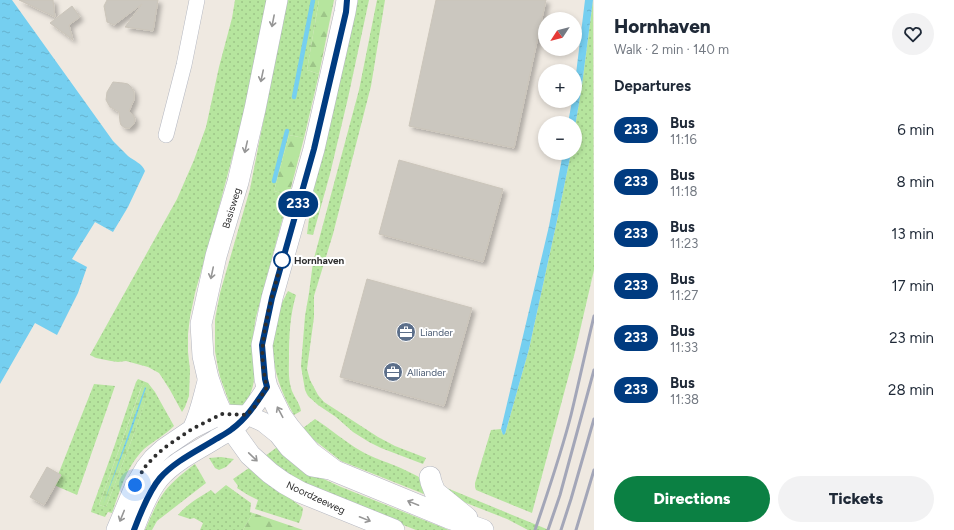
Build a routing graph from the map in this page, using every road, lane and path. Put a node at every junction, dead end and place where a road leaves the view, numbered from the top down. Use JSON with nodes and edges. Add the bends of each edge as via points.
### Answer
{"nodes":[{"id":1,"x":197,"y":0,"type":"edge"},
{"id":2,"x":277,"y":0,"type":"edge"},
{"id":3,"x":347,"y":0,"type":"edge"},
{"id":4,"x":166,"y":135,"type":"dead end"},
{"id":5,"x":208,"y":378,"type":"junction"},
{"id":6,"x":267,"y":387,"type":"junction"},
{"id":7,"x":247,"y":415,"type":"junction"},
{"id":8,"x":227,"y":422,"type":"junction"},
{"id":9,"x":192,"y":429,"type":"junction"},
{"id":10,"x":335,"y":471,"type":"junction"},
{"id":11,"x":430,"y":477,"type":"dead end"},
{"id":12,"x":480,"y":529,"type":"edge"},
{"id":13,"x":116,"y":530,"type":"edge"},
{"id":14,"x":134,"y":530,"type":"edge"},
{"id":15,"x":394,"y":530,"type":"edge"}],
"edges":[{"from":1,"to":4,"type":"street"},
{"from":2,"to":5,"type":"main road","name":"Basisweg","one_way":true,"via":[[247,146],[216,256],[201,324],[203,356]]},
{"from":3,"to":6,"type":"main road","via":[[314,149],[272,298],[262,345]]},
{"from":5,"to":8,"type":"main road","name":"Basisweg"},
{"from":5,"to":9,"type":"street"},
{"from":6,"to":7,"type":"street"},
{"from":10,"to":6,"type":"main road","one_way":true,"via":[[311,453],[299,439],[282,416]]},
{"from":7,"to":8,"type":"street"},
{"from":7,"to":10,"type":"street","via":[[263,422],[278,434],[289,448],[312,467]]},
{"from":8,"to":9,"type":"street"},
{"from":8,"to":14,"type":"street","via":[[165,473],[153,488]]},
{"from":8,"to":15,"type":"main road","name":"Noordzeeweg","one_way":true,"via":[[250,455],[291,487]]},
{"from":9,"to":13,"type":"street","one_way":true,"via":[[164,448],[144,468]]},
{"from":12,"to":10,"type":"main road","one_way":true},
{"from":11,"to":12,"type":"main road","via":[[435,492]]}]}
